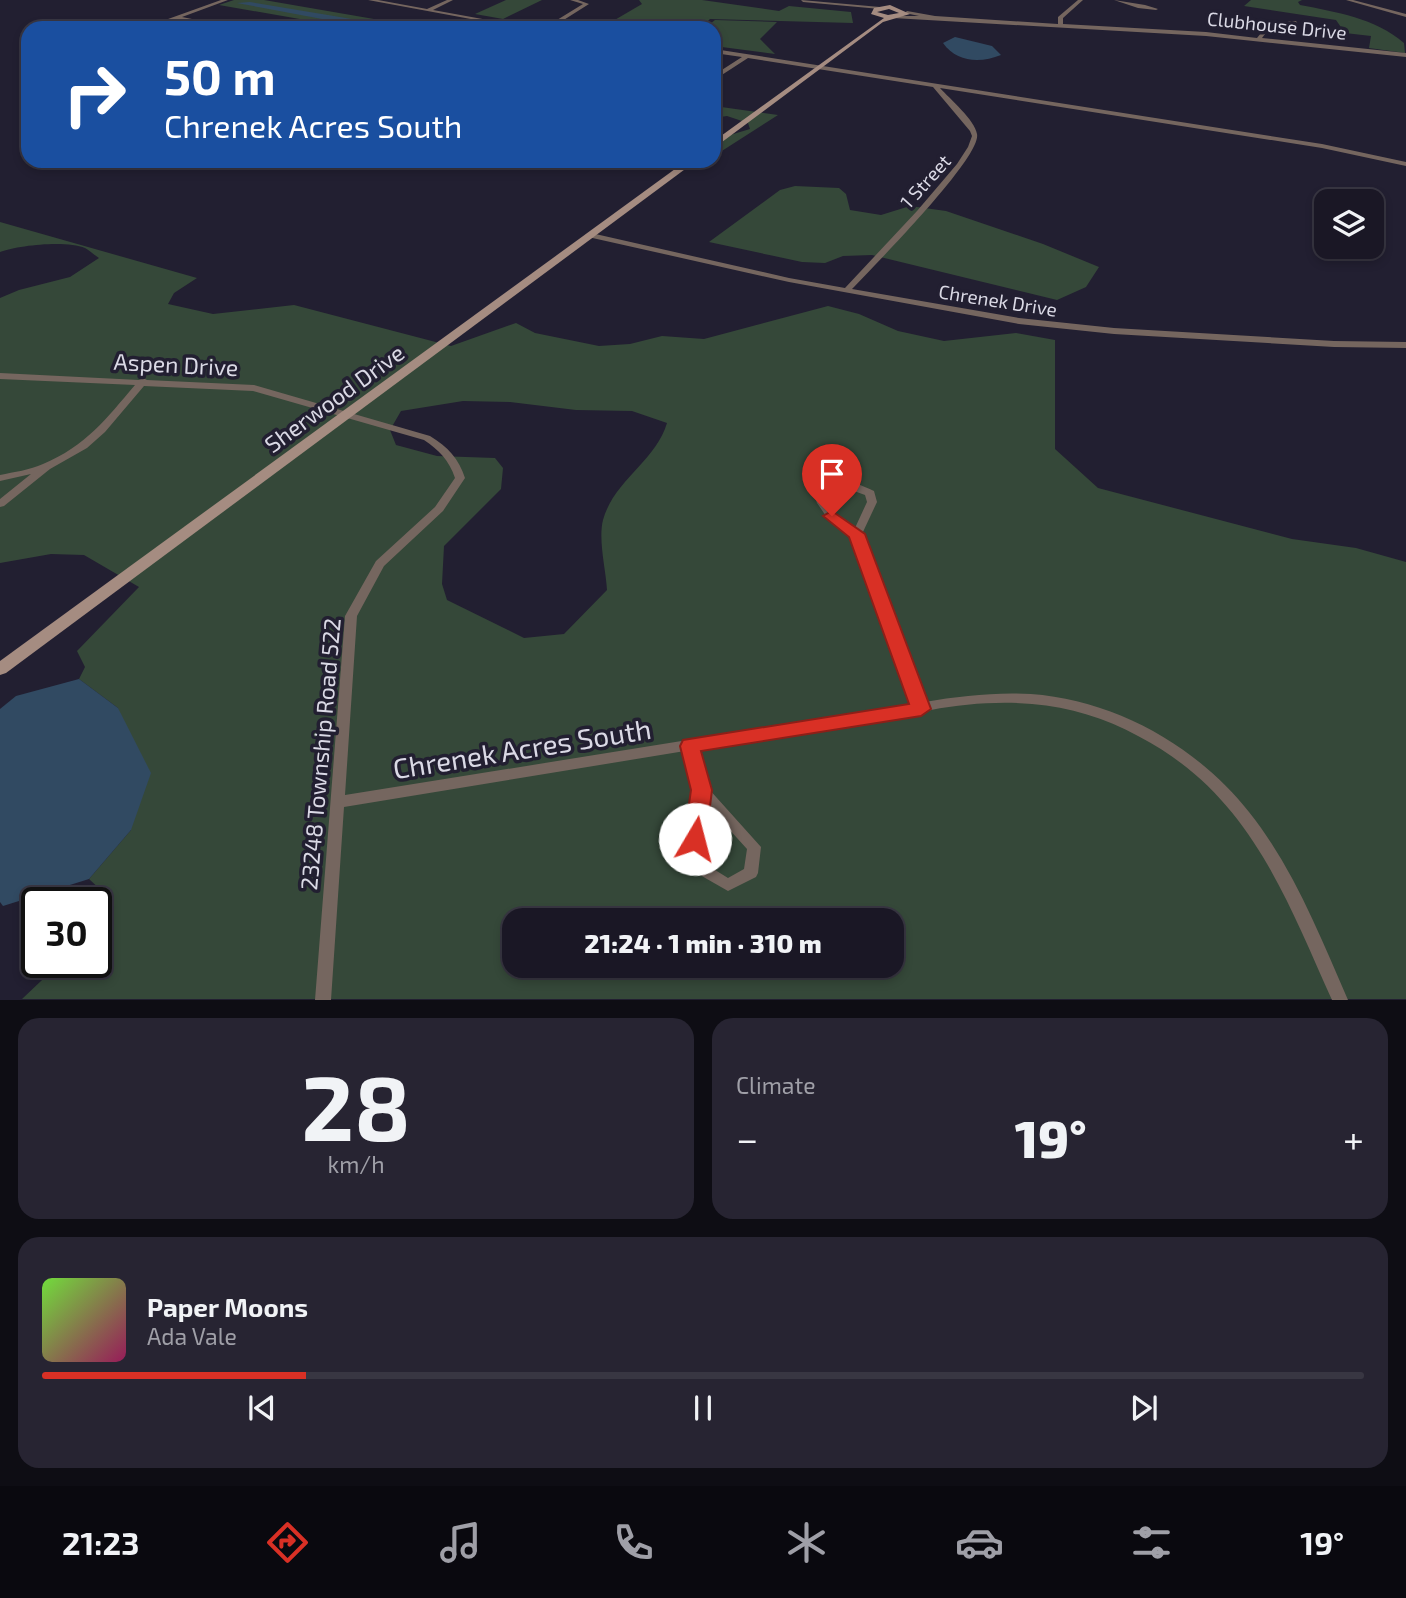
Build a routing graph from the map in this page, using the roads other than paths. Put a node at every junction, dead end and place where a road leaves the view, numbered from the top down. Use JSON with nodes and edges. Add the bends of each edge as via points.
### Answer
{"nodes":[{"id":1,"x":226,"y":0,"type":"edge"},
{"id":2,"x":370,"y":0,"type":"edge"},
{"id":3,"x":451,"y":0,"type":"edge"},
{"id":4,"x":572,"y":0,"type":"edge"},
{"id":5,"x":802,"y":0,"type":"edge"},
{"id":6,"x":1081,"y":0,"type":"edge"},
{"id":7,"x":1116,"y":0,"type":"edge"},
{"id":8,"x":1348,"y":0,"type":"edge"},
{"id":9,"x":1376,"y":0,"type":"edge"},
{"id":10,"x":1365,"y":4,"type":"junction"},
{"id":11,"x":1140,"y":6,"type":"dead end"},
{"id":12,"x":905,"y":7,"type":"edge"},
{"id":13,"x":428,"y":10,"type":"junction"},
{"id":14,"x":878,"y":11,"type":"junction"},
{"id":15,"x":1406,"y":16,"type":"edge"},
{"id":16,"x":893,"y":17,"type":"junction"},
{"id":17,"x":176,"y":18,"type":"junction"},
{"id":18,"x":935,"y":18,"type":"junction"},
{"id":19,"x":167,"y":21,"type":"edge"},
{"id":20,"x":193,"y":21,"type":"edge"},
{"id":21,"x":490,"y":21,"type":"edge"},
{"id":22,"x":559,"y":21,"type":"edge"},
{"id":23,"x":1270,"y":24,"type":"dead end"},
{"id":24,"x":1061,"y":25,"type":"junction"},
{"id":25,"x":1259,"y":38,"type":"junction"},
{"id":26,"x":721,"y":52,"type":"edge"},
{"id":27,"x":841,"y":52,"type":"junction"},
{"id":28,"x":1406,"y":55,"type":"edge"},
{"id":29,"x":747,"y":57,"type":"junction"},
{"id":30,"x":818,"y":68,"type":"junction"},
{"id":31,"x":721,"y":74,"type":"edge"},
{"id":32,"x":935,"y":86,"type":"junction"},
{"id":33,"x":721,"y":140,"type":"edge"},
{"id":34,"x":1406,"y":164,"type":"edge"},
{"id":35,"x":682,"y":168,"type":"edge"},
{"id":36,"x":591,"y":235,"type":"junction"},
{"id":37,"x":846,"y":291,"type":"junction"},
{"id":38,"x":1406,"y":345,"type":"edge"},
{"id":39,"x":0,"y":376,"type":"edge"},
{"id":40,"x":143,"y":382,"type":"junction"},
{"id":41,"x":348,"y":414,"type":"junction"},
{"id":42,"x":46,"y":467,"type":"junction"},
{"id":43,"x":0,"y":478,"type":"edge"},
{"id":44,"x":0,"y":504,"type":"edge"},
{"id":45,"x":857,"y":534,"type":"junction"},
{"id":46,"x":0,"y":669,"type":"edge"},
{"id":47,"x":921,"y":709,"type":"junction"},
{"id":48,"x":690,"y":746,"type":"junction"},
{"id":49,"x":702,"y":790,"type":"junction"},
{"id":50,"x":338,"y":803,"type":"junction"},
{"id":51,"x":323,"y":999,"type":"edge"},
{"id":52,"x":1340,"y":999,"type":"edge"}],
"edges":[{"from":1,"to":17,"type":"street"},
{"from":2,"to":13,"type":"street"},
{"from":3,"to":13,"type":"street"},
{"from":4,"to":22,"type":"street","via":[[587,4]]},
{"from":5,"to":14,"type":"street"},
{"from":6,"to":24,"type":"street","via":[[1060,18]]},
{"from":7,"to":11,"type":"street"},
{"from":8,"to":10,"type":"street","name":"Clubhouse Drive"},
{"from":9,"to":10,"type":"street"},
{"from":10,"to":15,"type":"street","name":"Clubhouse Drive"},
{"from":12,"to":14,"type":"street"},
{"from":12,"to":16,"type":"street"},
{"from":12,"to":18,"type":"street","name":"Clubhouse Drive"},
{"from":13,"to":21,"type":"street"},
{"from":14,"to":16,"type":"street"},
{"from":14,"to":27,"type":"street","via":[[875,20],[845,43]]},
{"from":16,"to":18,"type":"street","name":"Clubhouse Drive"},
{"from":16,"to":27,"type":"street"},
{"from":17,"to":19,"type":"street"},
{"from":17,"to":20,"type":"street"},
{"from":18,"to":24,"type":"street","name":"Clubhouse Drive"},
{"from":23,"to":25,"type":"street"},
{"from":24,"to":25,"type":"street","name":"Clubhouse Drive"},
{"from":25,"to":28,"type":"street","name":"Clubhouse Drive"},
{"from":26,"to":29,"type":"street"},
{"from":27,"to":30,"type":"street"},
{"from":29,"to":30,"type":"street"},
{"from":29,"to":31,"type":"street"},
{"from":30,"to":32,"type":"street"},
{"from":30,"to":33,"type":"street"},
{"from":32,"to":34,"type":"street","via":[[1322,145]]},
{"from":32,"to":37,"type":"street","name":"1 Street","via":[[975,132],[976,144],[960,168]]},
{"from":35,"to":36,"type":"street","name":"Sherwood Drive"},
{"from":36,"to":37,"type":"street","name":"Chrenek Drive"},
{"from":36,"to":41,"type":"street","name":"Sherwood Drive"},
{"from":37,"to":38,"type":"street","name":"Chrenek Drive","via":[[1018,321],[1114,331]]},
{"from":39,"to":40,"type":"street","name":"Aspen Drive"},
{"from":40,"to":41,"type":"street","name":"Aspen Drive","via":[[254,388]]},
{"from":40,"to":42,"type":"street","via":[[84,446]]},
{"from":41,"to":46,"type":"street","name":"Sherwood Drive"},
{"from":41,"to":50,"type":"street","name":"23248 Township Road 522","via":[[427,438],[450,456],[460,478],[439,509],[380,564],[351,616]]},
{"from":42,"to":43,"type":"street"},
{"from":42,"to":44,"type":"street"},
{"from":45,"to":45,"type":"street","via":[[872,502],[870,493],[853,484],[824,488],[822,505]]},
{"from":45,"to":47,"type":"street"},
{"from":47,"to":48,"type":"street","name":"Chrenek Acres South"},
{"from":47,"to":52,"type":"street","name":"Chrenek Acres South","via":[[1012,698],[1057,701],[1128,724],[1198,768],[1255,829]]},
{"from":48,"to":49,"type":"street"},
{"from":48,"to":50,"type":"street","name":"Chrenek Acres South"},
{"from":49,"to":49,"type":"street","via":[[691,863],[728,885],[751,873],[754,847]]},
{"from":50,"to":51,"type":"street","name":"23248 Township Road 522"}]}
